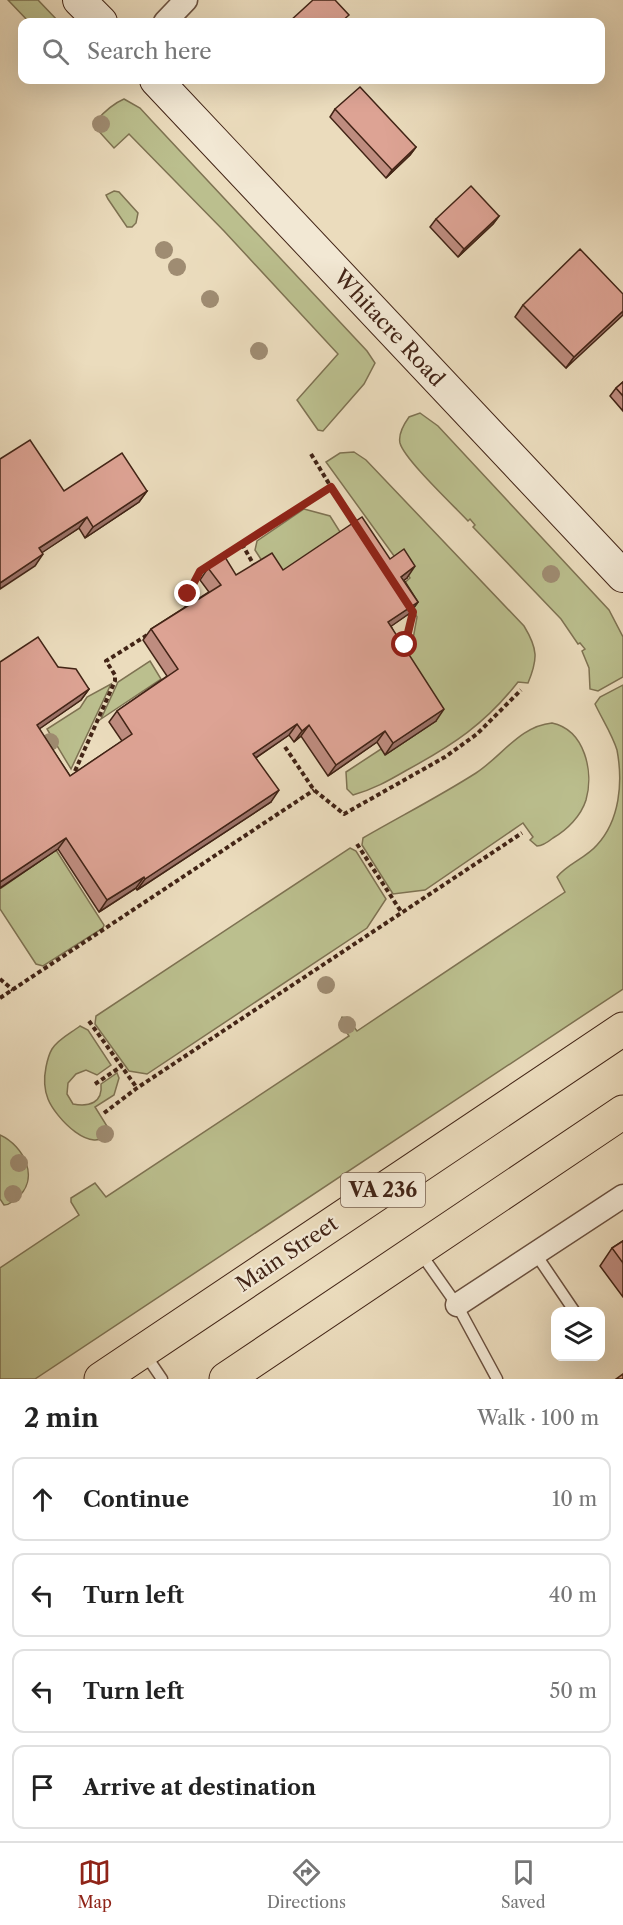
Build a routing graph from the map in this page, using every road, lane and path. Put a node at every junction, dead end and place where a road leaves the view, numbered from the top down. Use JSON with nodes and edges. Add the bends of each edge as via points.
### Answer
{"nodes":[{"id":1,"x":79,"y":0,"type":"edge"},
{"id":2,"x":186,"y":0,"type":"edge"},
{"id":3,"x":97,"y":18,"type":"edge"},
{"id":4,"x":169,"y":18,"type":"edge"},
{"id":5,"x":160,"y":84,"type":"edge"},
{"id":6,"x":311,"y":454,"type":"dead end"},
{"id":7,"x":331,"y":487,"type":"junction"},
{"id":8,"x":362,"y":535,"type":"edge"},
{"id":9,"x":242,"y":544,"type":"junction"},
{"id":10,"x":256,"y":569,"type":"edge"},
{"id":11,"x":623,"y":576,"type":"edge"},
{"id":12,"x":406,"y":602,"type":"edge"},
{"id":13,"x":186,"y":611,"type":"edge"},
{"id":14,"x":156,"y":630,"type":"edge"},
{"id":15,"x":398,"y":652,"type":"edge"},
{"id":16,"x":521,"y":690,"type":"dead end"},
{"id":17,"x":285,"y":747,"type":"edge"},
{"id":18,"x":75,"y":771,"type":"edge"},
{"id":19,"x":314,"y":790,"type":"junction"},
{"id":20,"x":522,"y":833,"type":"dead end"},
{"id":21,"x":357,"y":844,"type":"dead end"},
{"id":22,"x":402,"y":913,"type":"junction"},
{"id":23,"x":0,"y":979,"type":"edge"},
{"id":24,"x":13,"y":990,"type":"junction"},
{"id":25,"x":0,"y":998,"type":"edge"},
{"id":26,"x":89,"y":1021,"type":"dead end"},
{"id":27,"x":623,"y":1029,"type":"edge"},
{"id":28,"x":122,"y":1066,"type":"junction"},
{"id":29,"x":95,"y":1084,"type":"dead end"},
{"id":30,"x":137,"y":1088,"type":"junction"},
{"id":31,"x":623,"y":1112,"type":"edge"},
{"id":32,"x":104,"y":1113,"type":"dead end"},
{"id":33,"x":623,"y":1196,"type":"edge"},
{"id":34,"x":418,"y":1250,"type":"junction"},
{"id":35,"x":535,"y":1253,"type":"junction"},
{"id":36,"x":457,"y":1305,"type":"junction"},
{"id":37,"x":572,"y":1307,"type":"edge"},
{"id":38,"x":143,"y":1351,"type":"junction"},
{"id":39,"x":101,"y":1379,"type":"edge"},
{"id":40,"x":162,"y":1379,"type":"edge"},
{"id":41,"x":226,"y":1379,"type":"edge"},
{"id":42,"x":497,"y":1379,"type":"edge"}],
"edges":[{"from":1,"to":3,"type":"street"},
{"from":2,"to":4,"type":"street"},
{"from":5,"to":11,"type":"street","name":"Whitacre Road"},
{"from":6,"to":7,"type":"path"},
{"from":7,"to":8,"type":"path"},
{"from":7,"to":9,"type":"path"},
{"from":9,"to":10,"type":"path"},
{"from":9,"to":13,"type":"path","via":[[200,571],[188,594]]},
{"from":12,"to":15,"type":"path","via":[[413,612],[405,645]]},
{"from":14,"to":18,"type":"path","via":[[106,661],[115,681]]},
{"from":16,"to":19,"type":"path","via":[[453,752],[344,814]]},
{"from":17,"to":19,"type":"path"},
{"from":19,"to":24,"type":"path"},
{"from":20,"to":22,"type":"path"},
{"from":21,"to":22,"type":"path"},
{"from":22,"to":30,"type":"path"},
{"from":23,"to":24,"type":"path"},
{"from":24,"to":25,"type":"path"},
{"from":26,"to":28,"type":"path"},
{"from":27,"to":38,"type":"main road","name":"Main Street","number":"VA 236"},
{"from":28,"to":29,"type":"path"},
{"from":28,"to":30,"type":"path"},
{"from":30,"to":32,"type":"path"},
{"from":31,"to":34,"type":"main road"},
{"from":33,"to":35,"type":"street"},
{"from":34,"to":36,"type":"lane"},
{"from":34,"to":41,"type":"main road"},
{"from":35,"to":36,"type":"street"},
{"from":35,"to":37,"type":"lane"},
{"from":36,"to":42,"type":"lane"},
{"from":38,"to":39,"type":"main road","name":"Main Street","number":"VA 236"},
{"from":38,"to":40,"type":"lane"}]}
